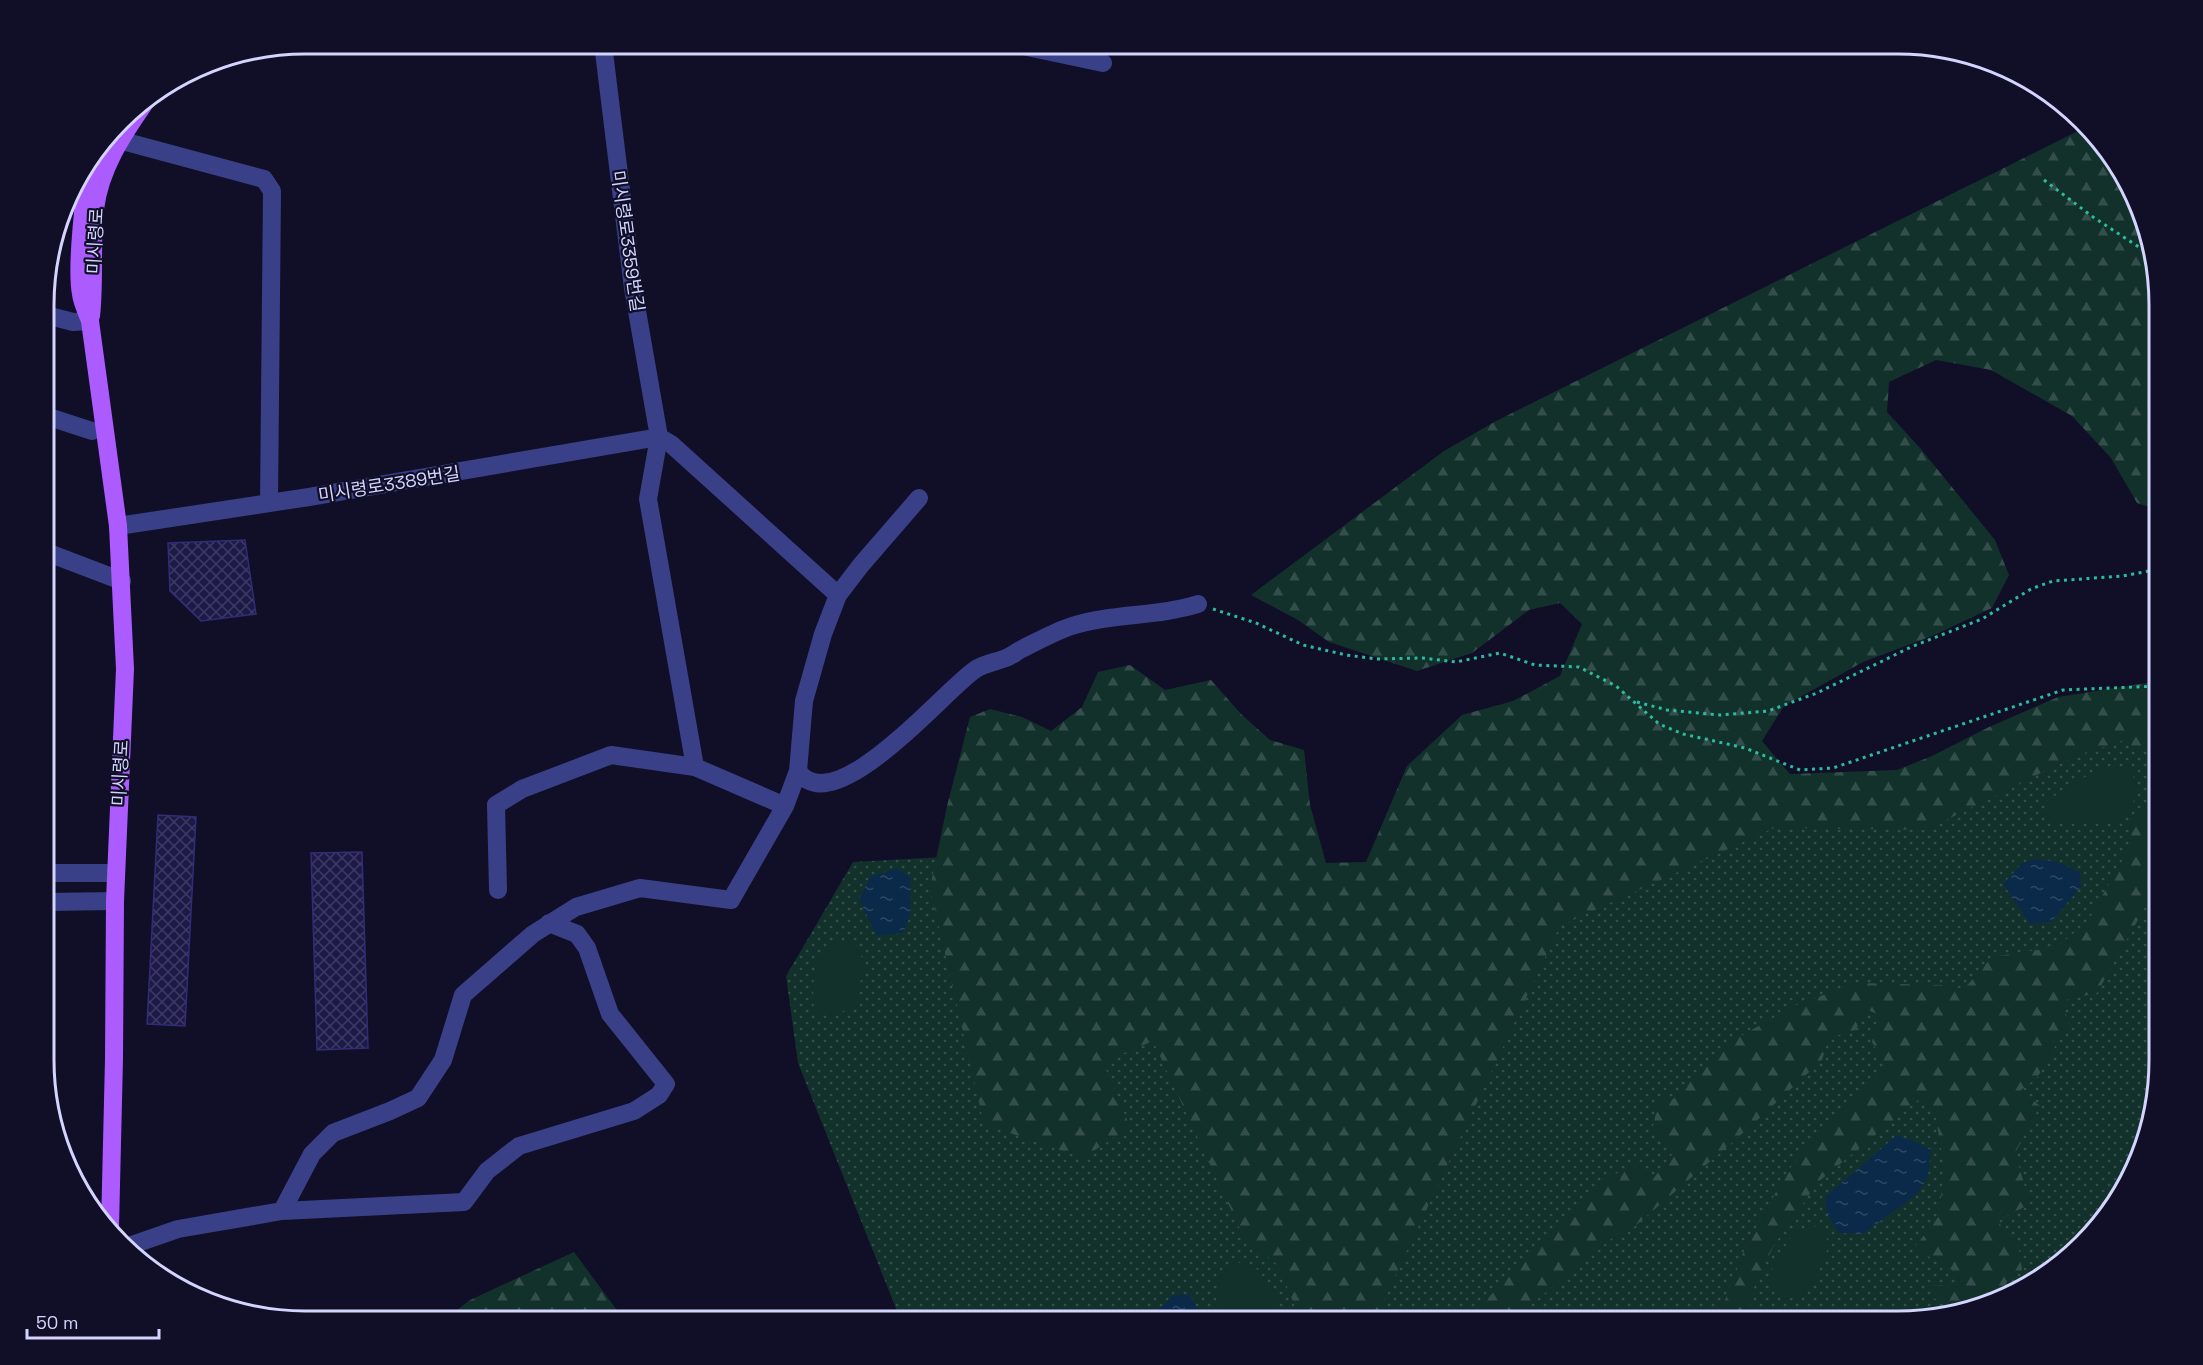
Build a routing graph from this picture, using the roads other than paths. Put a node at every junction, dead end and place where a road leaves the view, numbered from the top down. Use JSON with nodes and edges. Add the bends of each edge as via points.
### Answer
{"nodes":[{"id":1,"x":604,"y":54,"type":"edge"},
{"id":2,"x":1061,"y":54,"type":"edge"},
{"id":3,"x":1103,"y":63,"type":"dead end"},
{"id":4,"x":125,"y":131,"type":"edge"},
{"id":5,"x":119,"y":140,"type":"junction"},
{"id":6,"x":89,"y":178,"type":"edge"},
{"id":7,"x":54,"y":317,"type":"edge"},
{"id":8,"x":90,"y":321,"type":"junction"},
{"id":9,"x":54,"y":419,"type":"edge"},
{"id":10,"x":92,"y":431,"type":"dead end"},
{"id":11,"x":659,"y":437,"type":"junction"},
{"id":12,"x":919,"y":498,"type":"dead end"},
{"id":13,"x":269,"y":503,"type":"junction"},
{"id":14,"x":118,"y":526,"type":"junction"},
{"id":15,"x":54,"y":555,"type":"edge"},
{"id":16,"x":122,"y":581,"type":"junction"},
{"id":17,"x":838,"y":595,"type":"junction"},
{"id":18,"x":1198,"y":604,"type":"road end"},
{"id":19,"x":695,"y":767,"type":"junction"},
{"id":20,"x":798,"y":771,"type":"junction"},
{"id":21,"x":785,"y":806,"type":"junction"},
{"id":22,"x":54,"y":873,"type":"edge"},
{"id":23,"x":116,"y":873,"type":"junction"},
{"id":24,"x":498,"y":890,"type":"dead end"},
{"id":25,"x":115,"y":901,"type":"junction"},
{"id":26,"x":54,"y":902,"type":"edge"},
{"id":27,"x":549,"y":924,"type":"junction"},
{"id":28,"x":282,"y":1211,"type":"junction"},
{"id":29,"x":110,"y":1218,"type":"edge"},
{"id":30,"x":135,"y":1244,"type":"edge"}],
"edges":[{"from":1,"to":11,"type":"street","name":"미시령로3359번길","via":[[633,288]]},
{"from":2,"to":3,"type":"street"},
{"from":4,"to":5,"type":"main road","name":"미시령로"},
{"from":5,"to":8,"type":"main road","name":"미시령로","via":[[107,164],[95,208]]},
{"from":5,"to":13,"type":"street","via":[[264,179],[272,191]]},
{"from":6,"to":8,"type":"main road","name":"미시령로","via":[[79,270],[81,294]]},
{"from":7,"to":8,"type":"street"},
{"from":8,"to":14,"type":"main road","name":"미시령로"},
{"from":9,"to":10,"type":"street"},
{"from":11,"to":13,"type":"street","name":"미시령로3389번길"},
{"from":11,"to":17,"type":"street"},
{"from":11,"to":19,"type":"street","name":"미시령로3359번길","via":[[648,499]]},
{"from":12,"to":17,"type":"street"},
{"from":13,"to":14,"type":"street","name":"미시령로3389번길"},
{"from":14,"to":16,"type":"main road","name":"미시령로"},
{"from":15,"to":16,"type":"street"},
{"from":16,"to":23,"type":"main road","name":"미시령로","via":[[125,669]]},
{"from":17,"to":20,"type":"street","via":[[804,701]]},
{"from":18,"to":20,"type":"street","via":[[1071,626],[976,669],[857,772],[828,784],[812,783]]},
{"from":19,"to":21,"type":"street"},
{"from":19,"to":24,"type":"street","via":[[611,756],[522,789],[496,805]]},
{"from":20,"to":21,"type":"street"},
{"from":21,"to":27,"type":"street","via":[[731,900],[640,888],[576,907]]},
{"from":22,"to":23,"type":"street"},
{"from":23,"to":25,"type":"main road","name":"미시령로"},
{"from":25,"to":26,"type":"street"},
{"from":25,"to":29,"type":"main road","name":"미시령로"},
{"from":27,"to":28,"type":"street","via":[[464,995],[443,1060],[418,1098],[333,1133],[312,1154]]},
{"from":27,"to":28,"type":"street","via":[[577,934],[587,948],[610,1014],[666,1084],[659,1095],[634,1111],[519,1146],[487,1171],[464,1202]]},
{"from":28,"to":30,"type":"street","via":[[178,1229]]}]}
